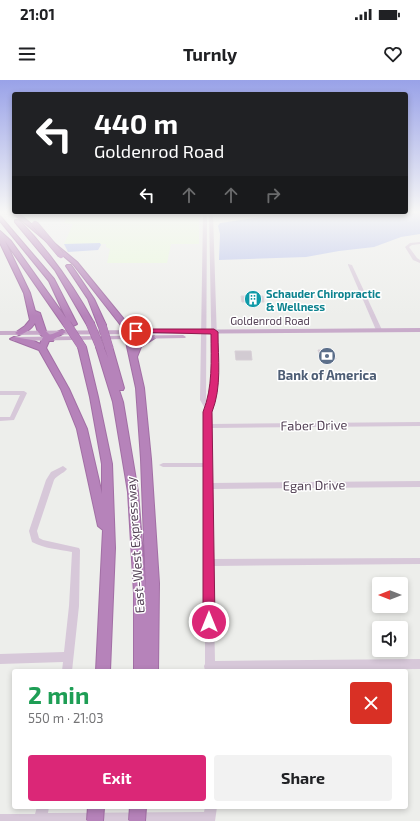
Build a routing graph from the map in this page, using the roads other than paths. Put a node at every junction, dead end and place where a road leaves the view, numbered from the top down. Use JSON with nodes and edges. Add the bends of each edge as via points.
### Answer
{"nodes":[{"id":1,"x":5,"y":248,"type":"edge"},
{"id":2,"x":13,"y":248,"type":"edge"},
{"id":3,"x":25,"y":248,"type":"edge"},
{"id":4,"x":42,"y":248,"type":"edge"},
{"id":5,"x":55,"y":248,"type":"edge"},
{"id":6,"x":56,"y":248,"type":"edge"},
{"id":7,"x":205,"y":248,"type":"edge"},
{"id":8,"x":211,"y":248,"type":"edge"},
{"id":9,"x":407,"y":248,"type":"edge"},
{"id":10,"x":420,"y":262,"type":"edge"},
{"id":11,"x":350,"y":265,"type":"dead end"},
{"id":12,"x":28,"y":293,"type":"junction"},
{"id":13,"x":70,"y":324,"type":"junction"},
{"id":14,"x":379,"y":330,"type":"junction"},
{"id":15,"x":62,"y":332,"type":"joint"},
{"id":16,"x":420,"y":332,"type":"edge"},
{"id":17,"x":0,"y":333,"type":"edge"},
{"id":18,"x":19,"y":333,"type":"junction"},
{"id":19,"x":203,"y":334,"type":"junction"},
{"id":20,"x":214,"y":334,"type":"junction"},
{"id":21,"x":129,"y":335,"type":"junction"},
{"id":22,"x":353,"y":336,"type":"junction"},
{"id":23,"x":396,"y":336,"type":"junction"},
{"id":24,"x":420,"y":336,"type":"edge"},
{"id":25,"x":151,"y":338,"type":"junction"},
{"id":26,"x":0,"y":339,"type":"edge"},
{"id":27,"x":14,"y":339,"type":"joint"},
{"id":28,"x":45,"y":339,"type":"junction"},
{"id":29,"x":134,"y":356,"type":"junction"},
{"id":30,"x":0,"y":393,"type":"edge"},
{"id":31,"x":118,"y":402,"type":"junction"},
{"id":32,"x":208,"y":409,"type":"junction"},
{"id":33,"x":0,"y":419,"type":"edge"},
{"id":34,"x":420,"y":424,"type":"edge"},
{"id":35,"x":208,"y":426,"type":"junction"},
{"id":36,"x":163,"y":465,"type":"dead end"},
{"id":37,"x":208,"y":465,"type":"junction"},
{"id":38,"x":63,"y":469,"type":"dead end"},
{"id":39,"x":420,"y":484,"type":"edge"},
{"id":40,"x":208,"y":486,"type":"junction"},
{"id":41,"x":109,"y":548,"type":"junction"},
{"id":42,"x":420,"y":561,"type":"edge"},
{"id":43,"x":208,"y":563,"type":"junction"},
{"id":44,"x":69,"y":657,"type":"junction"},
{"id":45,"x":0,"y":658,"type":"edge"},
{"id":46,"x":420,"y":664,"type":"edge"},
{"id":47,"x":67,"y":669,"type":"edge"},
{"id":48,"x":103,"y":669,"type":"edge"},
{"id":49,"x":141,"y":669,"type":"edge"},
{"id":50,"x":151,"y":669,"type":"edge"},
{"id":51,"x":209,"y":669,"type":"edge"},
{"id":52,"x":43,"y":809,"type":"edge"},
{"id":53,"x":96,"y":809,"type":"edge"},
{"id":54,"x":138,"y":809,"type":"edge"},
{"id":55,"x":209,"y":813,"type":"edge"},
{"id":56,"x":0,"y":820,"type":"edge"},
{"id":57,"x":40,"y":820,"type":"junction"},
{"id":58,"x":95,"y":821,"type":"edge"},
{"id":59,"x":137,"y":821,"type":"edge"}],
"edges":[{"from":1,"to":12,"type":"highway"},
{"from":2,"to":13,"type":"highway"},
{"from":3,"to":13,"type":"highway","via":[[52,280]]},
{"from":4,"to":31,"type":"highway","name":"East-West Expressway","bridge":true,"via":[[66,280],[90,322]]},
{"from":5,"to":31,"type":"highway","bridge":true,"via":[[91,299],[102,325],[121,390]]},
{"from":6,"to":21,"type":"highway","via":[[75,263],[116,313]]},
{"from":7,"to":19,"type":"street"},
{"from":8,"to":20,"type":"street"},
{"from":9,"to":10,"type":"street"},
{"from":11,"to":14,"type":"street"},
{"from":12,"to":18,"type":"highway","via":[[34,320],[28,328]]},
{"from":12,"to":28,"type":"highway"},
{"from":13,"to":41,"type":"highway","name":"East-West Expressway","bridge":true,"via":[[82,347],[107,464]]},
{"from":14,"to":16,"type":"main road","name":"Goldenrod Road"},
{"from":14,"to":20,"type":"main road","name":"Goldenrod Road"},
{"from":14,"to":22,"type":"main road","via":[[372,334]]},
{"from":15,"to":21,"type":"main road","name":"Goldenrod Road"},
{"from":15,"to":28,"type":"highway"},
{"from":16,"to":23,"type":"main road"},
{"from":17,"to":18,"type":"main road","name":"Goldenrod Road"},
{"from":18,"to":28,"type":"main road","name":"Goldenrod Road"},
{"from":19,"to":20,"type":"main road","name":"Goldenrod Road"},
{"from":19,"to":21,"type":"main road","name":"Goldenrod Road"},
{"from":19,"to":25,"type":"main road","name":"Goldenrod Road"},
{"from":19,"to":32,"type":"street","via":[[203,400]]},
{"from":20,"to":22,"type":"main road","name":"Goldenrod Road"},
{"from":20,"to":32,"type":"street","via":[[214,385]]},
{"from":21,"to":25,"type":"main road","name":"Goldenrod Road"},
{"from":21,"to":28,"type":"main road","name":"Goldenrod Road"},
{"from":21,"to":29,"type":"highway"},
{"from":22,"to":23,"type":"main road","name":"Goldenrod Road"},
{"from":23,"to":24,"type":"main road","name":"Goldenrod Road"},
{"from":25,"to":29,"type":"highway","via":[[138,346]]},
{"from":26,"to":27,"type":"main road"},
{"from":27,"to":28,"type":"highway","via":[[28,342]]},
{"from":28,"to":41,"type":"highway","via":[[82,429]]},
{"from":29,"to":50,"type":"highway","via":[[140,388],[147,466],[153,583]]},
{"from":30,"to":33,"type":"street","via":[[24,393],[12,419]]},
{"from":31,"to":49,"type":"highway","name":"East-West Expressway","via":[[136,524]]},
{"from":32,"to":35,"type":"street"},
{"from":34,"to":35,"type":"street","name":"Faber Drive"},
{"from":35,"to":37,"type":"street"},
{"from":36,"to":37,"type":"street"},
{"from":37,"to":40,"type":"street"},
{"from":38,"to":44,"type":"street","via":[[50,480],[33,531],[35,540],[43,545],[76,550]]},
{"from":39,"to":40,"type":"street","name":"Egan Drive"},
{"from":40,"to":43,"type":"street"},
{"from":41,"to":48,"type":"highway","name":"East-West Expressway"},
{"from":42,"to":43,"type":"street"},
{"from":43,"to":51,"type":"street"},
{"from":44,"to":45,"type":"street"},
{"from":44,"to":47,"type":"street"},
{"from":46,"to":51,"type":"street"},
{"from":52,"to":57,"type":"street"},
{"from":53,"to":58,"type":"highway","bridge":true},
{"from":54,"to":59,"type":"highway","bridge":true},
{"from":55,"to":57,"type":"street"},
{"from":56,"to":57,"type":"street"}]}
